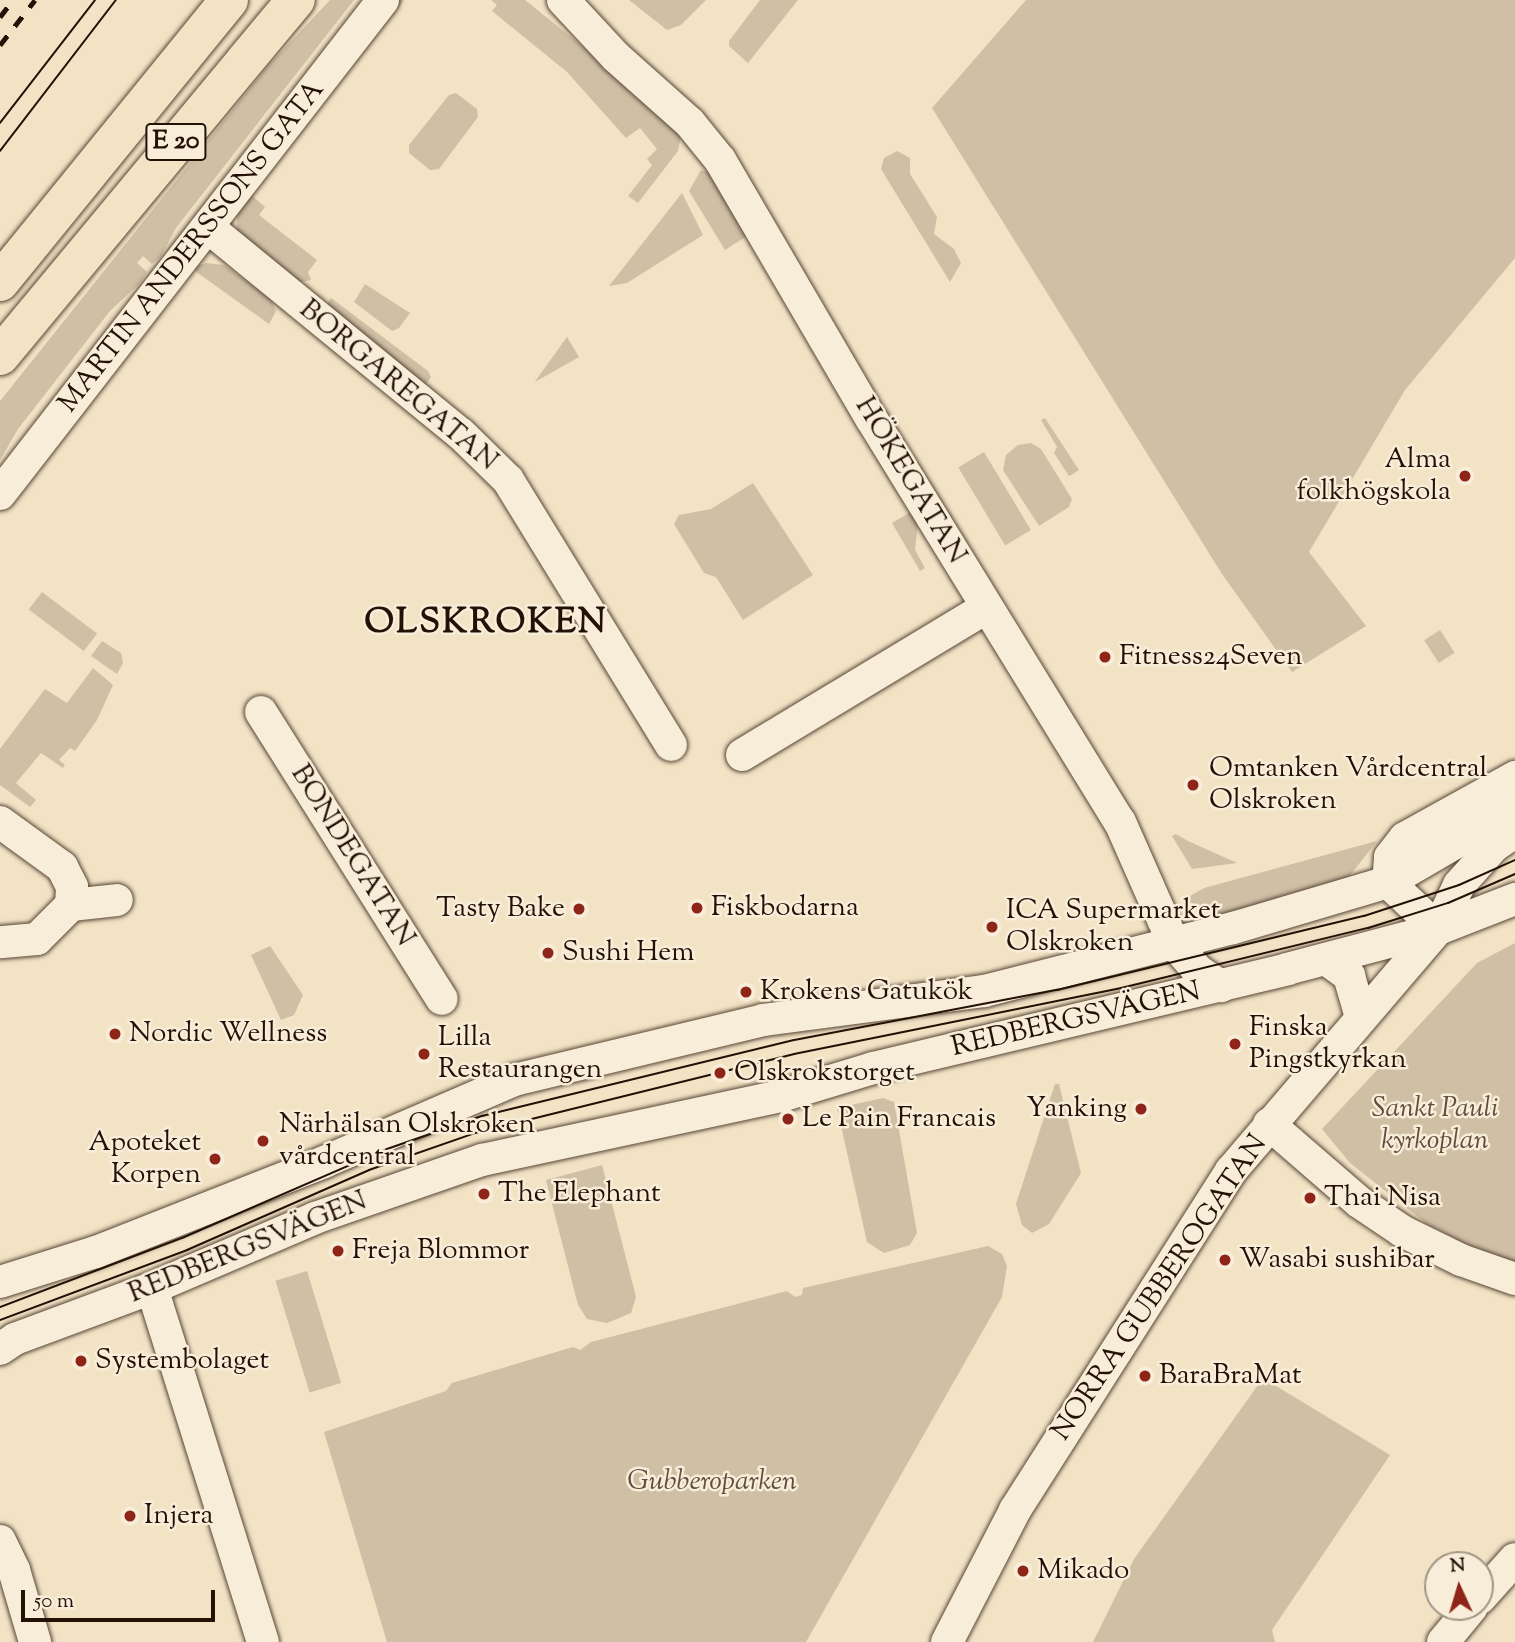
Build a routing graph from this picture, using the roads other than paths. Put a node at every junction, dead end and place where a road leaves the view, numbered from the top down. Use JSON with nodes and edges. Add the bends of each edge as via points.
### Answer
{"nodes":[{"id":1,"x":229,"y":0,"type":"edge"},
{"id":2,"x":296,"y":0,"type":"edge"},
{"id":3,"x":383,"y":0,"type":"edge"},
{"id":4,"x":563,"y":0,"type":"edge"},
{"id":5,"x":169,"y":72,"type":"junction"},
{"id":6,"x":209,"y":228,"type":"junction"},
{"id":7,"x":0,"y":242,"type":"edge"},
{"id":8,"x":0,"y":282,"type":"edge"},
{"id":9,"x":0,"y":356,"type":"edge"},
{"id":10,"x":0,"y":494,"type":"edge"},
{"id":11,"x":987,"y":607,"type":"junction"},
{"id":12,"x":261,"y":712,"type":"dead end"},
{"id":13,"x":671,"y":745,"type":"dead end"},
{"id":14,"x":742,"y":755,"type":"dead end"},
{"id":15,"x":1515,"y":777,"type":"edge"},
{"id":16,"x":1515,"y":808,"type":"edge"},
{"id":17,"x":0,"y":822,"type":"edge"},
{"id":18,"x":1515,"y":832,"type":"edge"},
{"id":19,"x":1388,"y":882,"type":"junction"},
{"id":20,"x":1515,"y":899,"type":"edge"},
{"id":21,"x":117,"y":900,"type":"dead end"},
{"id":22,"x":71,"y":905,"type":"junction"},
{"id":23,"x":1438,"y":929,"type":"junction"},
{"id":24,"x":0,"y":942,"type":"edge"},
{"id":25,"x":1173,"y":942,"type":"junction"},
{"id":26,"x":1326,"y":959,"type":"junction"},
{"id":27,"x":1221,"y":986,"type":"junction"},
{"id":28,"x":442,"y":999,"type":"dead end"},
{"id":29,"x":1361,"y":1017,"type":"junction"},
{"id":30,"x":1269,"y":1124,"type":"junction"},
{"id":31,"x":1515,"y":1279,"type":"edge"},
{"id":32,"x":0,"y":1283,"type":"edge"},
{"id":33,"x":152,"y":1288,"type":"junction"},
{"id":34,"x":0,"y":1349,"type":"edge"},
{"id":35,"x":0,"y":1541,"type":"edge"},
{"id":36,"x":1515,"y":1559,"type":"edge"},
{"id":37,"x":1494,"y":1582,"type":"edge"},
{"id":38,"x":1460,"y":1621,"type":"edge"},
{"id":39,"x":35,"y":1642,"type":"edge"},
{"id":40,"x":263,"y":1642,"type":"edge"},
{"id":41,"x":947,"y":1642,"type":"edge"},
{"id":42,"x":1443,"y":1642,"type":"edge"}],
"edges":[{"from":1,"to":5,"type":"highway","number":"E 20"},
{"from":2,"to":9,"type":"highway","number":"E 20"},
{"from":3,"to":6,"type":"street","name":"MARTIN ANDERSSONS GATA"},
{"from":4,"to":11,"type":"street","name":"HÖKEGATAN","via":[[616,57],[690,123],[720,160]]},
{"from":5,"to":7,"type":"highway"},
{"from":5,"to":8,"type":"highway","number":"E 20"},
{"from":6,"to":10,"type":"street","name":"MARTIN ANDERSSONS GATA"},
{"from":6,"to":13,"type":"street","name":"BORGAREGATAN","via":[[461,434],[508,480]]},
{"from":11,"to":14,"type":"street"},
{"from":11,"to":25,"type":"street","name":"HÖKEGATAN","via":[[1120,822]]},
{"from":12,"to":28,"type":"street","name":"BONDEGATAN"},
{"from":15,"to":19,"type":"street","via":[[1405,838],[1390,857]]},
{"from":16,"to":19,"type":"street","name":"REDBERGSVÄGEN"},
{"from":17,"to":22,"type":"street","via":[[62,867],[72,887]]},
{"from":18,"to":23,"type":"street","name":"NORRA GUBBEROGATAN","via":[[1494,846],[1459,885]]},
{"from":19,"to":23,"type":"street"},
{"from":19,"to":25,"type":"street","name":"REDBERGSVÄGEN"},
{"from":20,"to":23,"type":"street","name":"REDBERGSVÄGEN"},
{"from":21,"to":22,"type":"street"},
{"from":22,"to":24,"type":"street","via":[[37,939]]},
{"from":23,"to":26,"type":"street","name":"REDBERGSVÄGEN"},
{"from":23,"to":29,"type":"street","name":"NORRA GUBBEROGATAN"},
{"from":25,"to":27,"type":"street","name":"HÖKEGATAN","via":[[1185,960]]},
{"from":25,"to":32,"type":"street","name":"REDBERGSVÄGEN","via":[[984,991],[763,1020],[514,1080],[324,1162],[85,1256]]},
{"from":26,"to":27,"type":"street","name":"REDBERGSVÄGEN"},
{"from":26,"to":29,"type":"street","via":[[1349,976]]},
{"from":27,"to":33,"type":"street","name":"REDBERGSVÄGEN","via":[[873,1068],[781,1096],[482,1160],[315,1218]]},
{"from":29,"to":30,"type":"street","name":"NORRA GUBBEROGATAN"},
{"from":30,"to":31,"type":"street","via":[[1359,1202],[1402,1231],[1461,1260]]},
{"from":30,"to":41,"type":"street","name":"NORRA GUBBEROGATAN","via":[[1171,1261],[1022,1499]]},
{"from":33,"to":34,"type":"street","name":"REDBERGSVÄGEN","via":[[15,1339]]},
{"from":33,"to":40,"type":"street"},
{"from":35,"to":39,"type":"street","via":[[14,1570]]},
{"from":36,"to":37,"type":"street"},
{"from":38,"to":42,"type":"street"}]}
